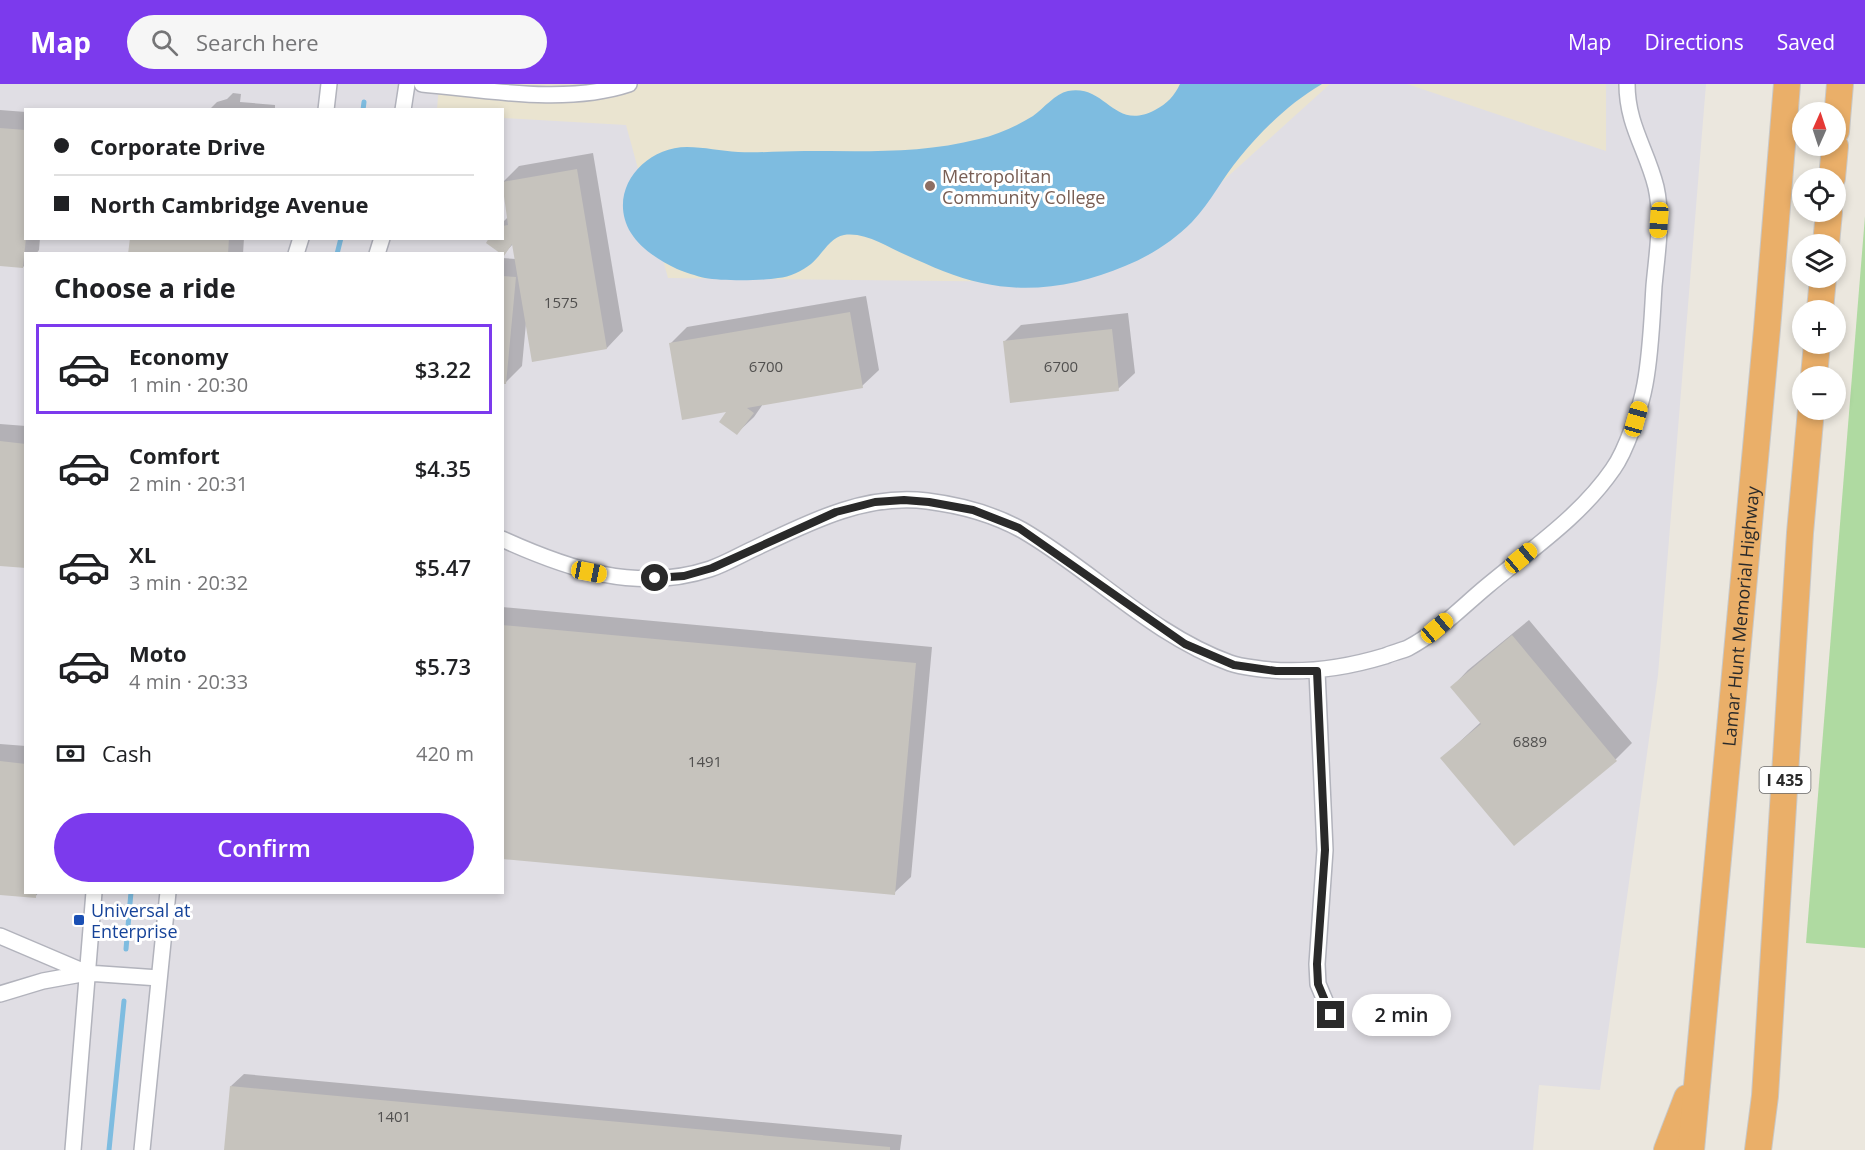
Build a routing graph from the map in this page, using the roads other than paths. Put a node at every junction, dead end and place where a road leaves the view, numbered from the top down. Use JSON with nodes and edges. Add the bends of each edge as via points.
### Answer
{"nodes":[{"id":1,"x":329,"y":84,"type":"edge"},
{"id":2,"x":407,"y":84,"type":"edge"},
{"id":3,"x":422,"y":84,"type":"edge"},
{"id":4,"x":629,"y":84,"type":"edge"},
{"id":5,"x":1627,"y":84,"type":"edge"},
{"id":6,"x":1787,"y":84,"type":"edge"},
{"id":7,"x":1840,"y":84,"type":"edge"},
{"id":8,"x":1838,"y":102,"type":"edge"},
{"id":9,"x":326,"y":108,"type":"edge"},
{"id":10,"x":404,"y":108,"type":"edge"},
{"id":11,"x":1810,"y":420,"type":"edge"},
{"id":12,"x":504,"y":539,"type":"edge"},
{"id":13,"x":1317,"y":671,"type":"junction"},
{"id":14,"x":94,"y":894,"type":"edge"},
{"id":15,"x":168,"y":894,"type":"edge"},
{"id":16,"x":0,"y":936,"type":"edge"},
{"id":17,"x":87,"y":973,"type":"junction"},
{"id":18,"x":159,"y":978,"type":"junction"},
{"id":19,"x":0,"y":993,"type":"edge"},
{"id":20,"x":1331,"y":1015,"type":"dead end"},
{"id":21,"x":1698,"y":1069,"type":"junction"},
{"id":22,"x":1765,"y":1096,"type":"junction"},
{"id":23,"x":73,"y":1150,"type":"edge"},
{"id":24,"x":142,"y":1150,"type":"edge"},
{"id":25,"x":1667,"y":1150,"type":"edge"},
{"id":26,"x":1691,"y":1150,"type":"edge"},
{"id":27,"x":1758,"y":1150,"type":"edge"},
{"id":28,"x":1769,"y":1150,"type":"edge"}],
"edges":[{"from":1,"to":9,"type":"street"},
{"from":2,"to":10,"type":"street"},
{"from":3,"to":4,"type":"street","via":[[548,95],[588,94]]},
{"from":5,"to":13,"type":"street","via":[[1633,125],[1656,188],[1659,220],[1645,386],[1616,466],[1582,507],[1415,643],[1364,662]]},
{"from":6,"to":21,"type":"highway","name":"Lamar Hunt Memorial Highway"},
{"from":7,"to":8,"type":"highway"},
{"from":11,"to":22,"type":"highway","number":"I 435"},
{"from":12,"to":13,"type":"street","via":[[549,559],[612,577],[684,576],[712,568],[836,512],[875,502],[929,502],[973,510],[1019,528],[1185,644],[1234,665]]},
{"from":13,"to":20,"type":"street","via":[[1325,850],[1317,964],[1318,984]]},
{"from":14,"to":17,"type":"street"},
{"from":15,"to":18,"type":"street"},
{"from":16,"to":17,"type":"street"},
{"from":17,"to":18,"type":"street"},
{"from":17,"to":19,"type":"street"},
{"from":17,"to":23,"type":"street"},
{"from":18,"to":24,"type":"street"},
{"from":21,"to":25,"type":"highway"},
{"from":21,"to":26,"type":"highway","name":"Lamar Hunt Memorial Highway"},
{"from":22,"to":27,"type":"highway","number":"I 435"},
{"from":22,"to":28,"type":"highway"}]}
